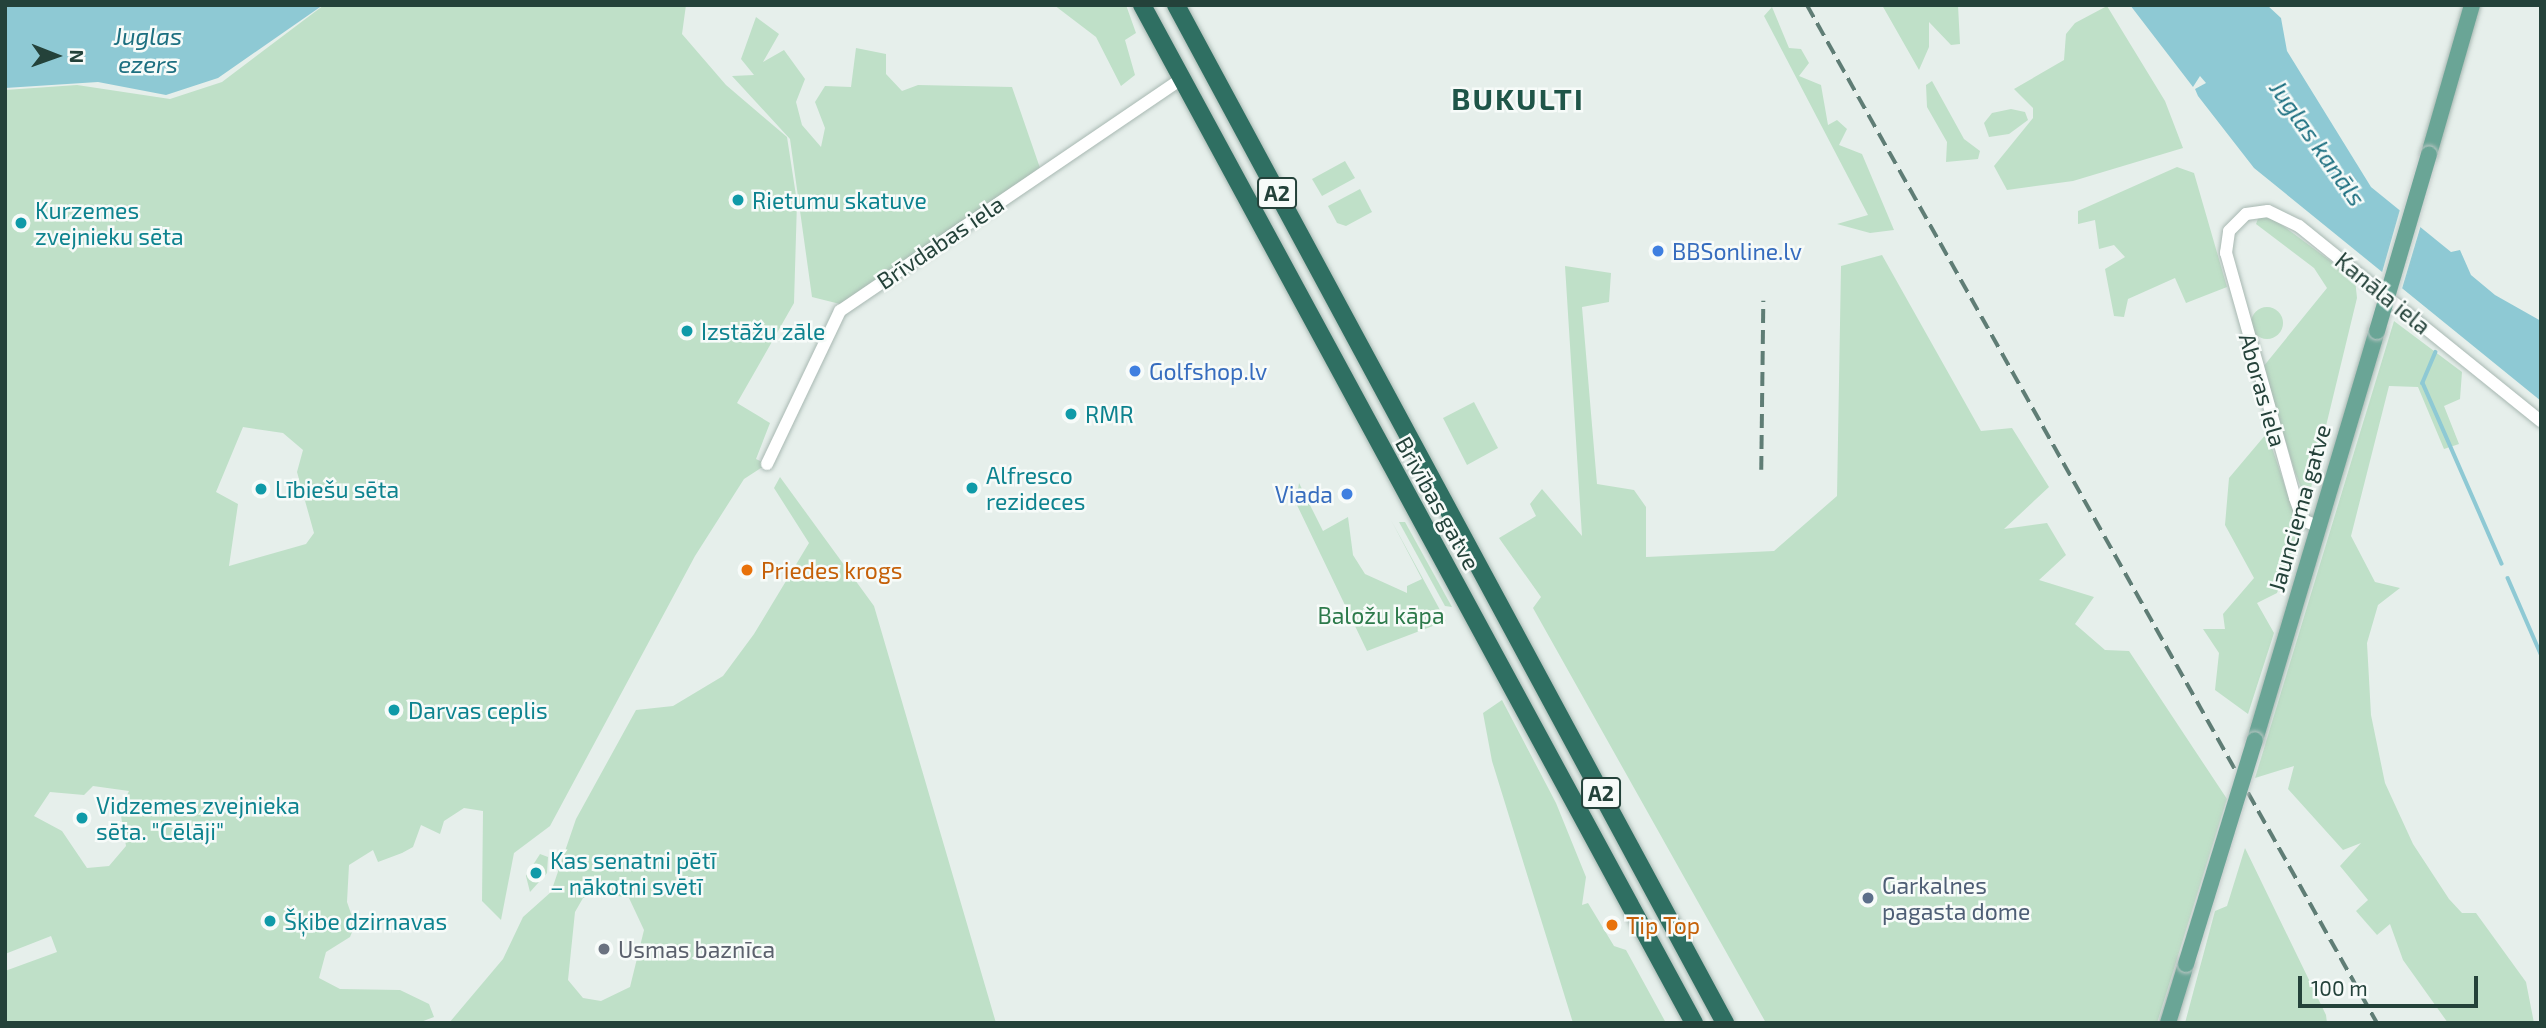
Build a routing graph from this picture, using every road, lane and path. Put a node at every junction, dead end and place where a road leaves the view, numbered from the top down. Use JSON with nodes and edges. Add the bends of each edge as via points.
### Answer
{"nodes":[{"id":1,"x":1142,"y":5,"type":"edge"},
{"id":2,"x":1176,"y":5,"type":"edge"},
{"id":3,"x":2472,"y":5,"type":"edge"},
{"id":4,"x":1181,"y":79,"type":"junction"},
{"id":5,"x":2225,"y":244,"type":"joint"},
{"id":6,"x":2541,"y":421,"type":"edge"},
{"id":7,"x":767,"y":464,"type":"dead end"},
{"id":8,"x":2317,"y":526,"type":"junction"},
{"id":9,"x":1686,"y":1022,"type":"edge"},
{"id":10,"x":1725,"y":1023,"type":"edge"},
{"id":11,"x":2168,"y":1023,"type":"edge"}],
"edges":[{"from":1,"to":4,"type":"highway","name":"Brīvības gatve","number":"A2"},
{"from":2,"to":10,"type":"highway","name":"Brīvības gatve","number":"A2"},
{"from":3,"to":8,"type":"main road","name":"Jaunciema gatve","bridge":true},
{"from":4,"to":7,"type":"street","name":"Brīvdabas iela","via":[[840,311]]},
{"from":4,"to":9,"type":"highway","name":"Brīvības gatve","number":"A2","via":[[1680,999]]},
{"from":5,"to":6,"type":"street","name":"Kanāla iela","via":[[2246,214],[2279,214]]},
{"from":5,"to":8,"type":"street","name":"Aboras iela","via":[[2295,498],[2303,520]]},
{"from":8,"to":11,"type":"main road","name":"Jaunciema gatve","bridge":true}]}
